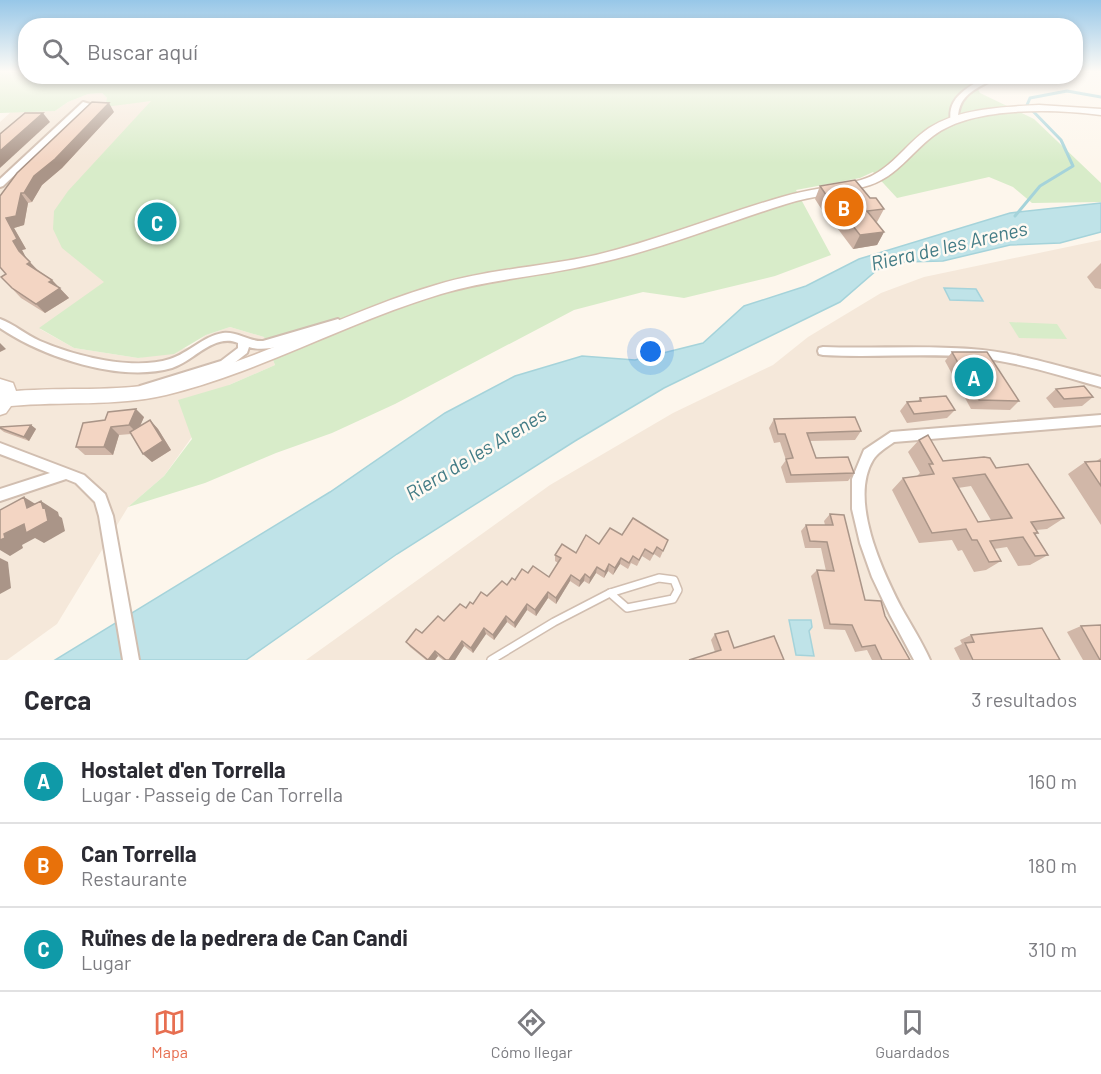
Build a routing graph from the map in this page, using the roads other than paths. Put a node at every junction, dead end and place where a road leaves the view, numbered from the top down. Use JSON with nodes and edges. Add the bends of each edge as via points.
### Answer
{"nodes":[{"id":1,"x":958,"y":102,"type":"edge"},
{"id":2,"x":86,"y":104,"type":"edge"},
{"id":3,"x":1101,"y":112,"type":"edge"},
{"id":4,"x":954,"y":119,"type":"junction"},
{"id":5,"x":0,"y":184,"type":"edge"},
{"id":6,"x":357,"y":320,"type":"junction"},
{"id":7,"x":0,"y":323,"type":"edge"},
{"id":8,"x":247,"y":342,"type":"junction"},
{"id":9,"x":823,"y":351,"type":"dead end"},
{"id":10,"x":244,"y":366,"type":"junction"},
{"id":11,"x":1101,"y":382,"type":"edge"},
{"id":12,"x":128,"y":395,"type":"junction"},
{"id":13,"x":2,"y":397,"type":"edge"},
{"id":14,"x":1101,"y":420,"type":"edge"},
{"id":15,"x":0,"y":448,"type":"edge"},
{"id":16,"x":68,"y":473,"type":"junction"},
{"id":17,"x":0,"y":495,"type":"edge"},
{"id":18,"x":610,"y":593,"type":"junction"},
{"id":19,"x":131,"y":660,"type":"edge"},
{"id":20,"x":491,"y":660,"type":"edge"},
{"id":21,"x":922,"y":660,"type":"edge"}],
"edges":[{"from":1,"to":4,"type":"street"},
{"from":2,"to":5,"type":"street"},
{"from":3,"to":4,"type":"street","via":[[1049,109]]},
{"from":4,"to":6,"type":"street","via":[[932,131],[882,176],[864,183],[789,199],[662,242],[595,259],[469,281],[393,304]]},
{"from":6,"to":8,"type":"street","via":[[261,346]]},
{"from":6,"to":10,"type":"street"},
{"from":7,"to":8,"type":"street","via":[[29,341],[63,354],[146,367],[181,360],[220,338],[234,337]]},
{"from":8,"to":10,"type":"street","via":[[253,350]]},
{"from":8,"to":12,"type":"street","via":[[225,364]]},
{"from":9,"to":11,"type":"street","via":[[986,355]]},
{"from":10,"to":12,"type":"street","via":[[214,377]]},
{"from":12,"to":13,"type":"street"},
{"from":14,"to":21,"type":"street","via":[[891,436],[862,460],[860,505],[869,550],[878,577]]},
{"from":15,"to":16,"type":"street"},
{"from":16,"to":17,"type":"street"},
{"from":16,"to":19,"type":"street","via":[[92,488],[107,521]]},
{"from":18,"to":18,"type":"lane","via":[[655,577],[670,578],[678,586],[673,599],[633,608]]},
{"from":18,"to":20,"type":"lane"}]}
